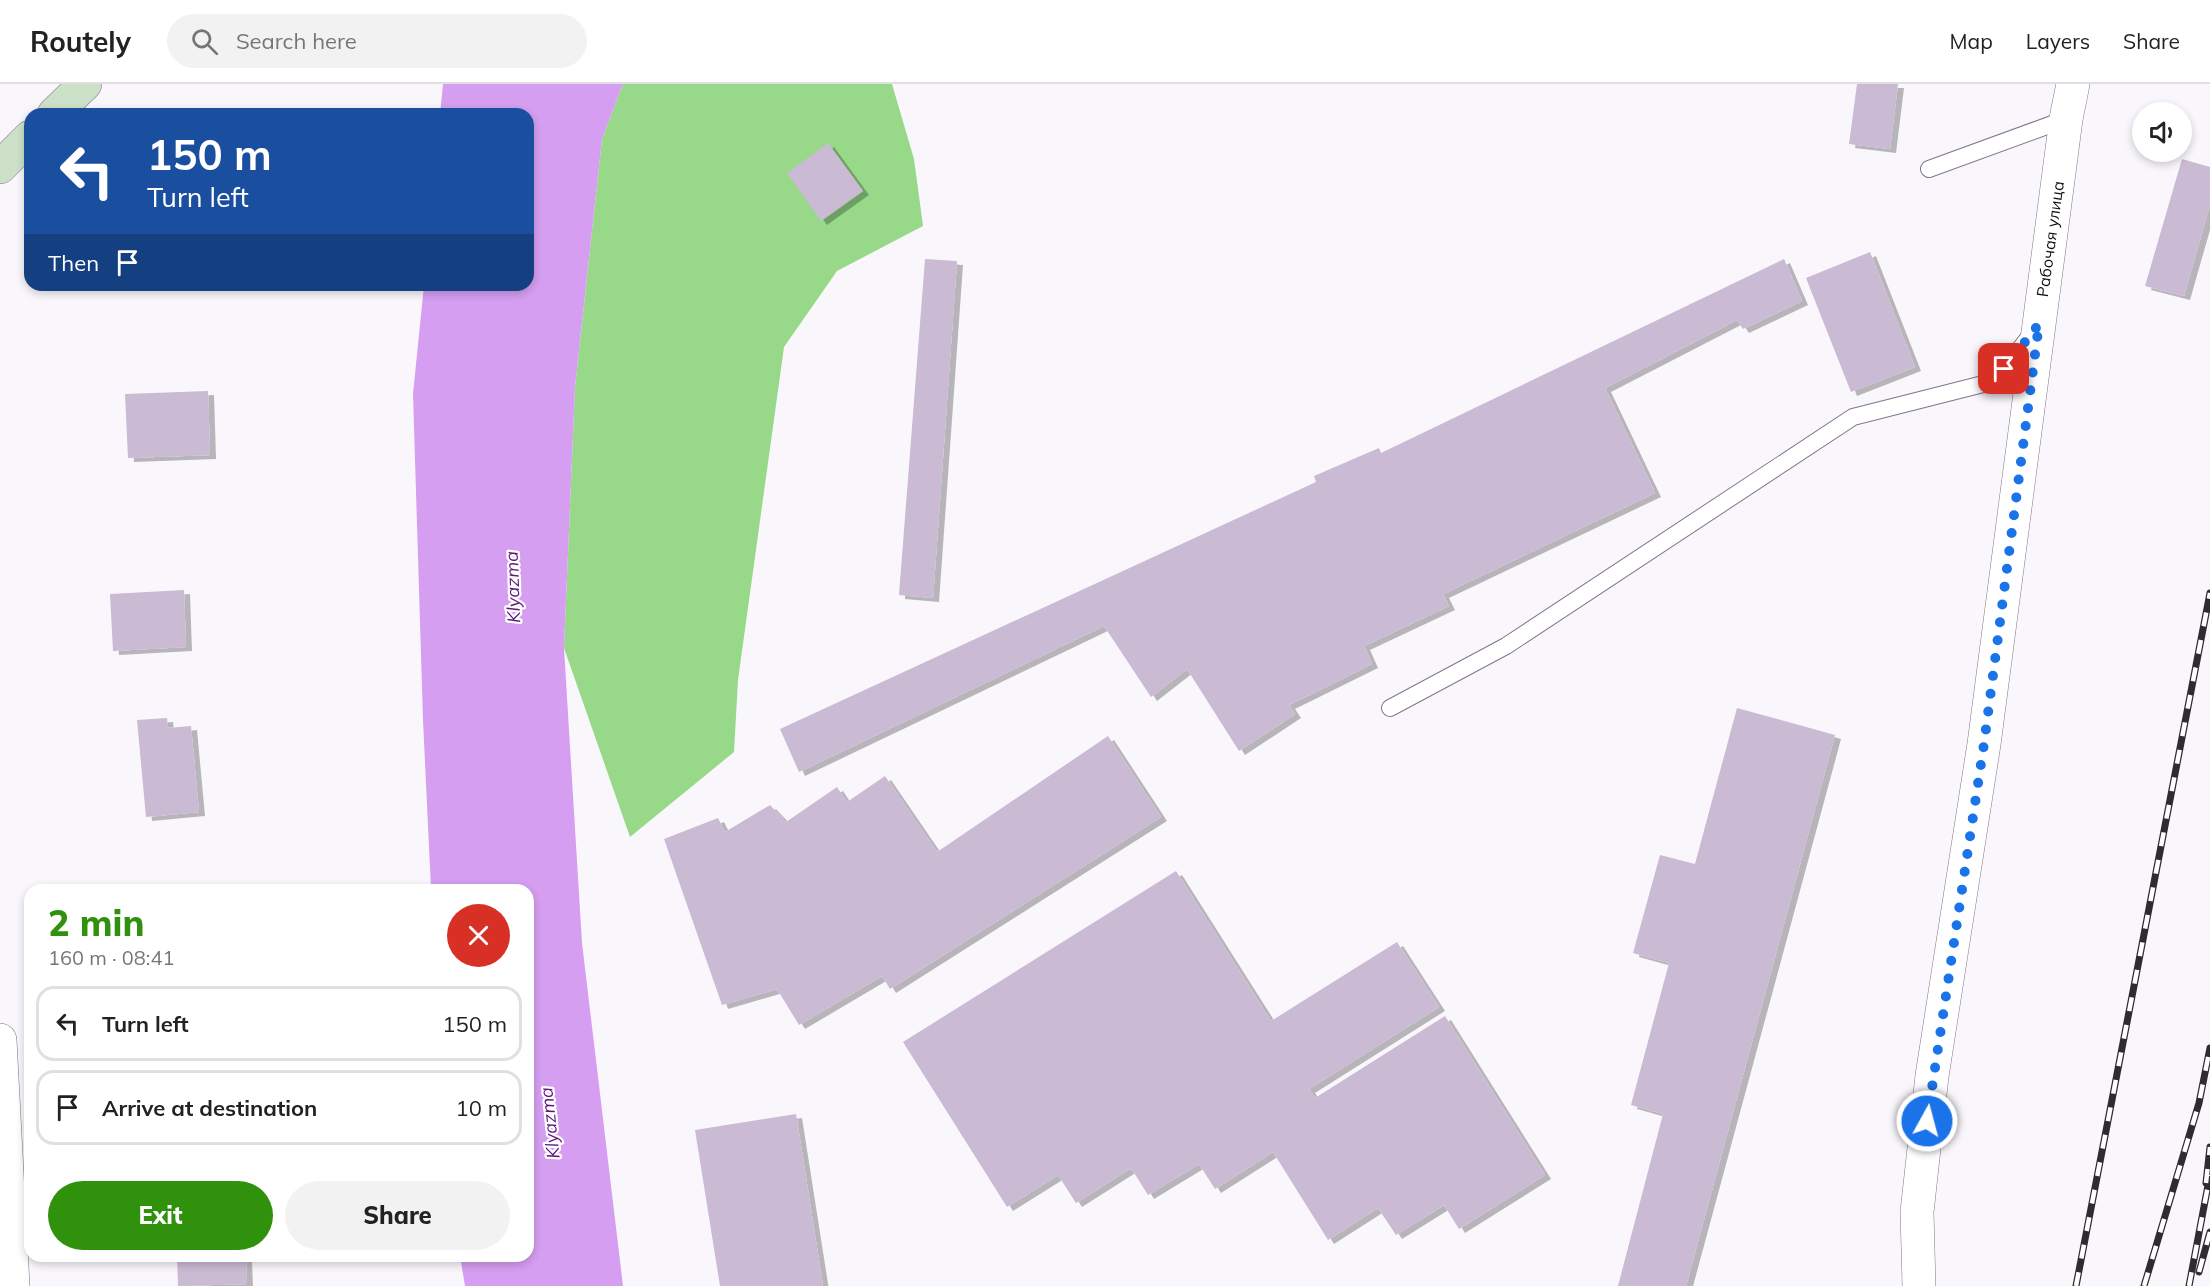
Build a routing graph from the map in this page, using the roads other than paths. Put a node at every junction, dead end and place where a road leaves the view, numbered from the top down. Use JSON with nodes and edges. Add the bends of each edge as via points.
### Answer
{"nodes":[{"id":1,"x":85,"y":84,"type":"edge"},
{"id":2,"x":2073,"y":84,"type":"edge"},
{"id":3,"x":60,"y":108,"type":"edge"},
{"id":4,"x":2066,"y":118,"type":"junction"},
{"id":5,"x":24,"y":143,"type":"edge"},
{"id":6,"x":0,"y":167,"type":"edge"},
{"id":7,"x":1929,"y":169,"type":"dead end"},
{"id":8,"x":2039,"y":324,"type":"junction"},
{"id":9,"x":1390,"y":708,"type":"dead end"},
{"id":10,"x":0,"y":1040,"type":"edge"},
{"id":11,"x":13,"y":1286,"type":"edge"},
{"id":12,"x":1919,"y":1286,"type":"edge"}],
"edges":[{"from":1,"to":3,"type":"main road"},
{"from":2,"to":4,"type":"street","name":"Рабочая улица"},
{"from":4,"to":7,"type":"lane"},
{"from":4,"to":8,"type":"street","name":"Рабочая улица"},
{"from":5,"to":6,"type":"main road"},
{"from":8,"to":9,"type":"lane","via":[[1995,381],[1853,417],[1506,646]]},
{"from":8,"to":12,"type":"street","name":"Рабочая улица","via":[[1984,744],[1932,1076],[1917,1212]]},
{"from":10,"to":11,"type":"street"}]}
